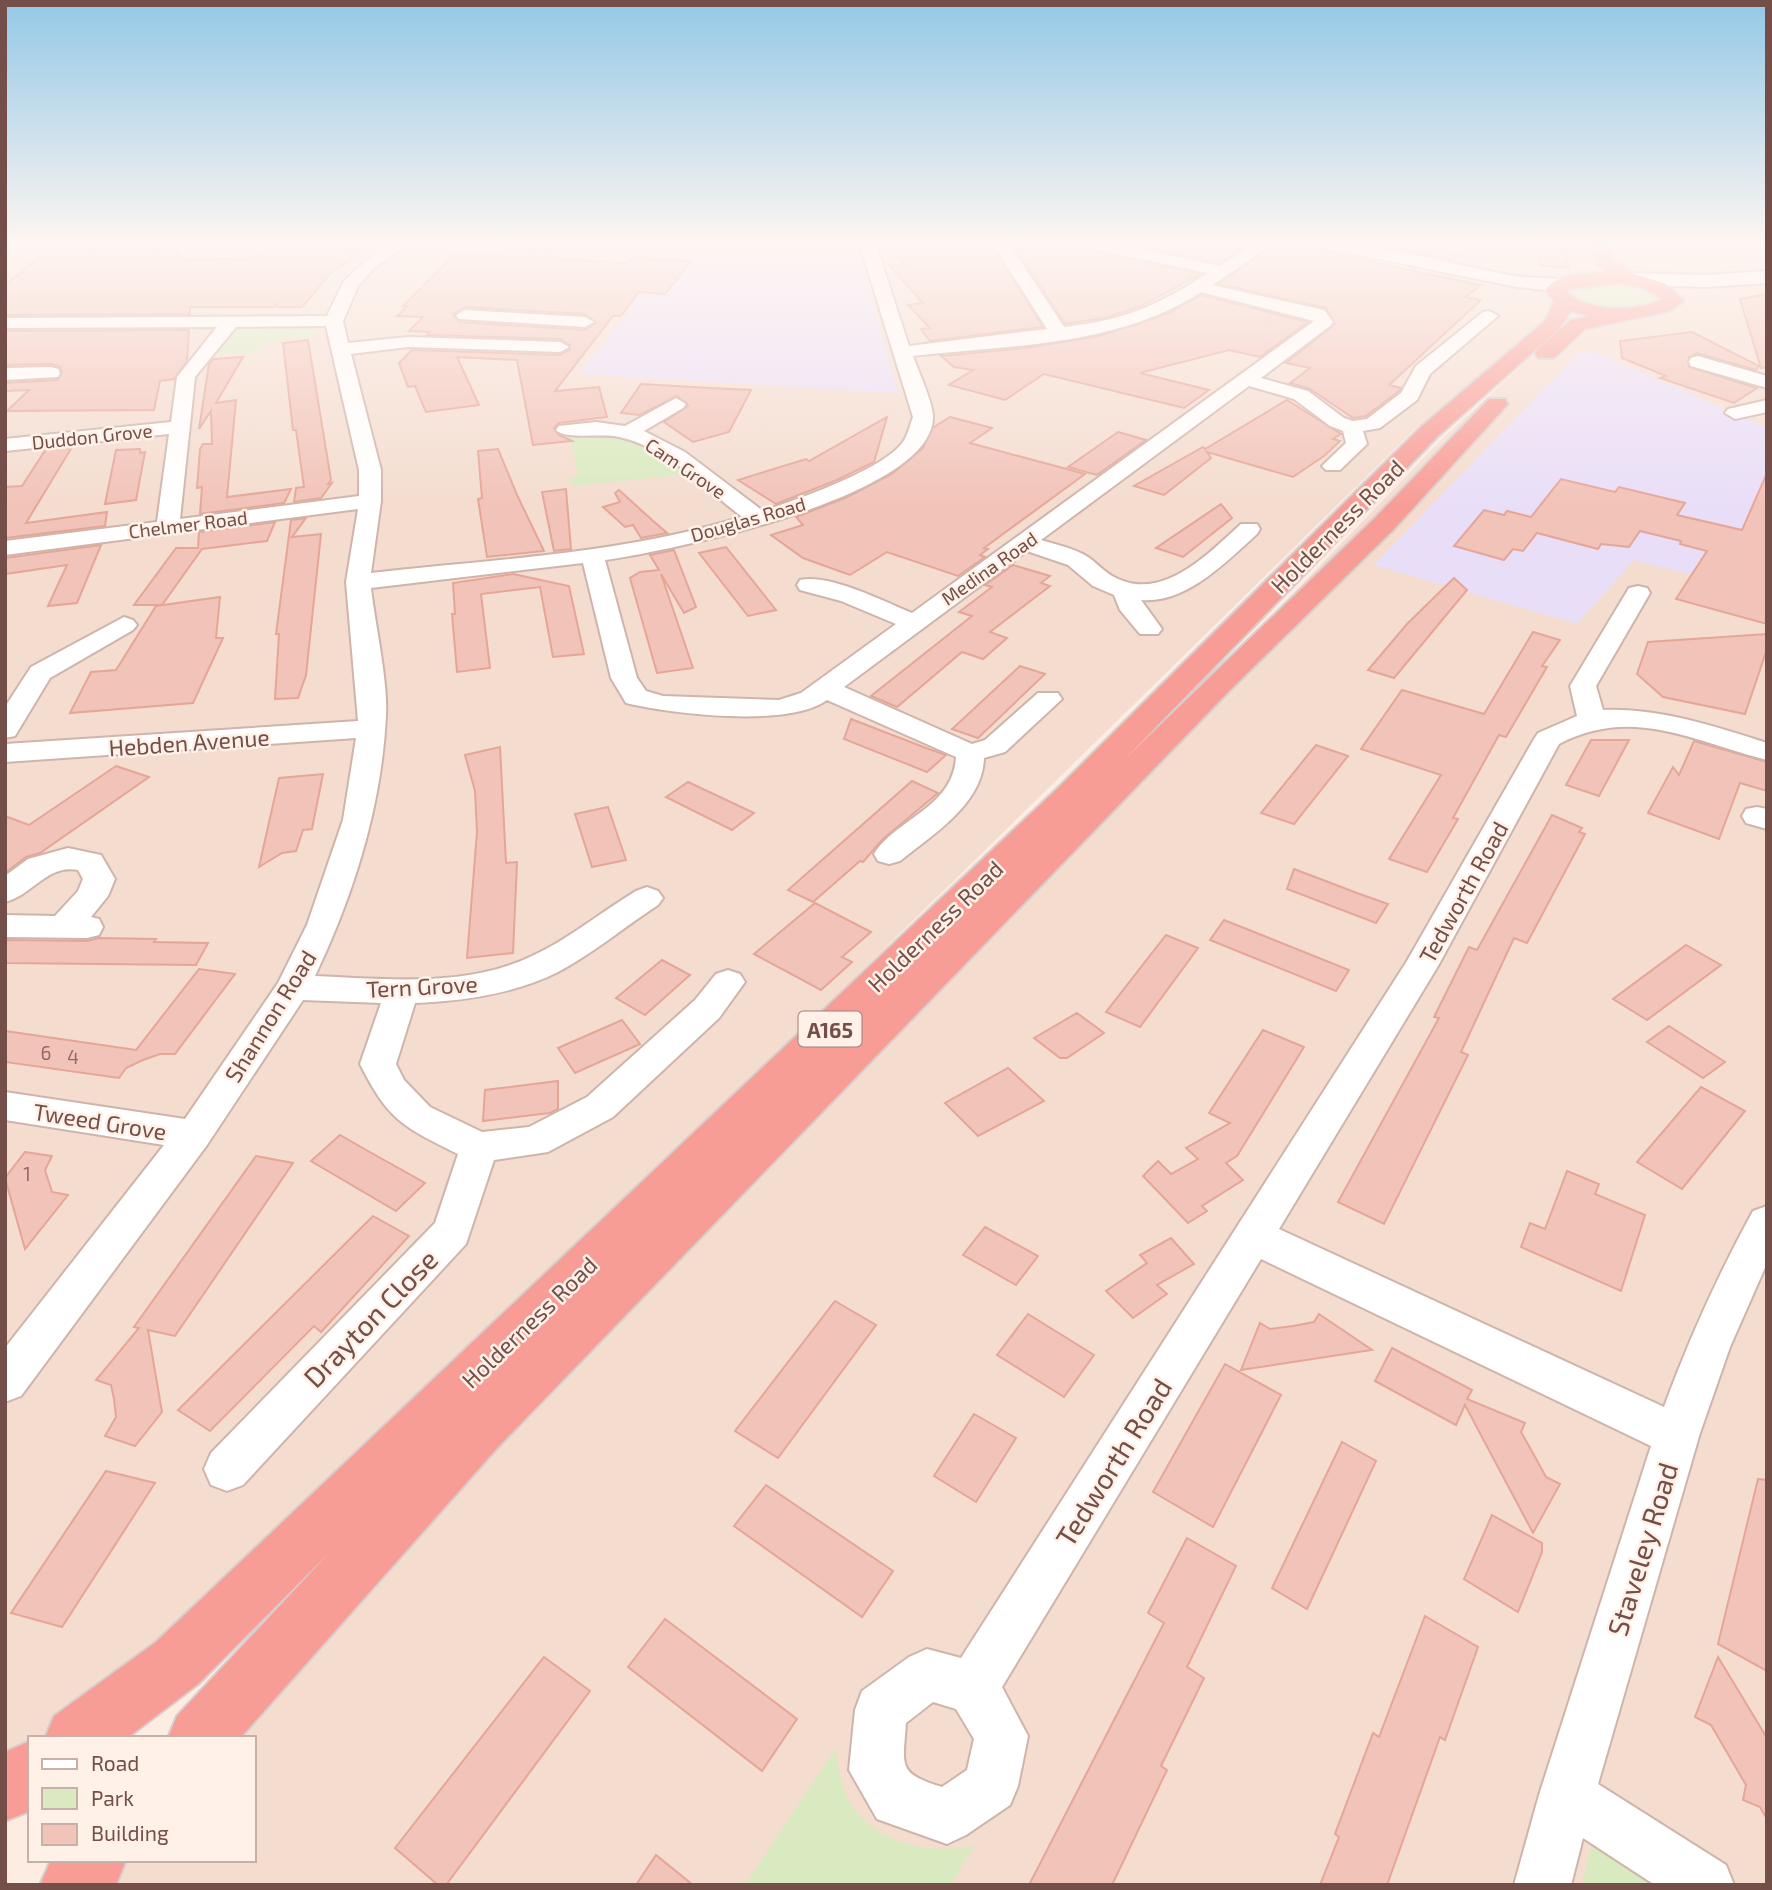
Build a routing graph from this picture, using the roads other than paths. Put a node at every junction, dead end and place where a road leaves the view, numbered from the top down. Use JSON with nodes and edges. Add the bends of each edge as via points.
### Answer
{"nodes":[{"id":1,"x":223,"y":330,"type":"edge"},
{"id":2,"x":336,"y":330,"type":"edge"},
{"id":3,"x":543,"y":330,"type":"edge"},
{"id":4,"x":895,"y":330,"type":"edge"},
{"id":5,"x":1057,"y":330,"type":"edge"},
{"id":6,"x":1080,"y":330,"type":"edge"},
{"id":7,"x":1313,"y":330,"type":"edge"},
{"id":8,"x":1475,"y":330,"type":"edge"},
{"id":9,"x":1546,"y":330,"type":"edge"},
{"id":10,"x":1572,"y":330,"type":"edge"},
{"id":11,"x":1059,"y":334,"type":"junction"},
{"id":12,"x":535,"y":345,"type":"junction"},
{"id":13,"x":560,"y":347,"type":"dead end"},
{"id":14,"x":339,"y":350,"type":"junction"},
{"id":15,"x":902,"y":352,"type":"junction"},
{"id":16,"x":1691,"y":361,"type":"dead end"},
{"id":17,"x":51,"y":373,"type":"dead end"},
{"id":18,"x":5,"y":374,"type":"edge"},
{"id":19,"x":1248,"y":380,"type":"junction"},
{"id":20,"x":1767,"y":383,"type":"edge"},
{"id":21,"x":676,"y":404,"type":"dead end"},
{"id":22,"x":1767,"y":406,"type":"edge"},
{"id":23,"x":1735,"y":413,"type":"dead end"},
{"id":24,"x":179,"y":427,"type":"junction"},
{"id":25,"x":1352,"y":427,"type":"junction"},
{"id":26,"x":566,"y":430,"type":"dead end"},
{"id":27,"x":629,"y":432,"type":"junction"},
{"id":28,"x":5,"y":445,"type":"edge"},
{"id":29,"x":1333,"y":466,"type":"dead end"},
{"id":30,"x":370,"y":501,"type":"junction"},
{"id":31,"x":758,"y":518,"type":"junction"},
{"id":32,"x":168,"y":526,"type":"junction"},
{"id":33,"x":1249,"y":534,"type":"dead end"},
{"id":34,"x":1026,"y":543,"type":"junction"},
{"id":35,"x":5,"y":548,"type":"edge"},
{"id":36,"x":592,"y":554,"type":"junction"},
{"id":37,"x":358,"y":582,"type":"junction"},
{"id":38,"x":809,"y":585,"type":"dead end"},
{"id":39,"x":1125,"y":591,"type":"junction"},
{"id":40,"x":1638,"y":593,"type":"dead end"},
{"id":41,"x":912,"y":622,"type":"junction"},
{"id":42,"x":124,"y":625,"type":"dead end"},
{"id":43,"x":1149,"y":629,"type":"dead end"},
{"id":44,"x":827,"y":690,"type":"junction"},
{"id":45,"x":1048,"y":699,"type":"dead end"},
{"id":46,"x":1591,"y":719,"type":"junction"},
{"id":47,"x":372,"y":727,"type":"junction"},
{"id":48,"x":5,"y":730,"type":"edge"},
{"id":49,"x":1767,"y":752,"type":"edge"},
{"id":50,"x":5,"y":753,"type":"edge"},
{"id":51,"x":970,"y":753,"type":"junction"},
{"id":52,"x":889,"y":854,"type":"dead end"},
{"id":53,"x":5,"y":892,"type":"edge"},
{"id":54,"x":647,"y":898,"type":"dead end"},
{"id":55,"x":5,"y":926,"type":"edge"},
{"id":56,"x":728,"y":982,"type":"dead end"},
{"id":57,"x":293,"y":987,"type":"junction"},
{"id":58,"x":402,"y":991,"type":"junction"},
{"id":59,"x":5,"y":1106,"type":"edge"},
{"id":60,"x":194,"y":1135,"type":"junction"},
{"id":61,"x":479,"y":1147,"type":"junction"},
{"id":62,"x":1767,"y":1223,"type":"edge"},
{"id":63,"x":1253,"y":1236,"type":"junction"},
{"id":64,"x":5,"y":1382,"type":"edge"},
{"id":65,"x":1676,"y":1435,"type":"junction"},
{"id":66,"x":227,"y":1469,"type":"dead end"},
{"id":67,"x":973,"y":1687,"type":"dead end"},
{"id":68,"x":79,"y":1736,"type":"edge"},
{"id":69,"x":201,"y":1736,"type":"edge"},
{"id":70,"x":28,"y":1773,"type":"edge"},
{"id":71,"x":5,"y":1790,"type":"edge"},
{"id":72,"x":1566,"y":1796,"type":"junction"},
{"id":73,"x":92,"y":1862,"type":"edge"},
{"id":74,"x":73,"y":1885,"type":"edge"},
{"id":75,"x":1542,"y":1885,"type":"edge"},
{"id":76,"x":1706,"y":1885,"type":"edge"}],
"edges":[{"from":1,"to":24,"type":"street","via":[[186,377]]},
{"from":2,"to":14,"type":"street","name":"Shannon Road"},
{"from":3,"to":12,"type":"street"},
{"from":4,"to":15,"type":"street","name":"Douglas Road"},
{"from":5,"to":11,"type":"street"},
{"from":6,"to":11,"type":"street"},
{"from":7,"to":19,"type":"street","name":"Medina Road"},
{"from":8,"to":25,"type":"street","via":[[1423,370],[1410,396],[1373,424]]},
{"from":9,"to":68,"type":"highway","name":"Holderness Road","number":"A165","via":[[1430,431],[1070,795],[197,1644]]},
{"from":10,"to":69,"type":"highway","name":"Holderness Road","number":"A165","via":[[479,1430]]},
{"from":11,"to":15,"type":"street"},
{"from":12,"to":13,"type":"street"},
{"from":12,"to":14,"type":"street","via":[[408,342]]},
{"from":14,"to":30,"type":"street","name":"Shannon Road","via":[[370,470]]},
{"from":15,"to":31,"type":"street","name":"Douglas Road","via":[[923,417],[913,444],[893,463],[828,495]]},
{"from":16,"to":20,"type":"street"},
{"from":17,"to":18,"type":"street"},
{"from":19,"to":25,"type":"street","via":[[1301,395],[1337,422]]},
{"from":19,"to":34,"type":"street","name":"Medina Road"},
{"from":21,"to":27,"type":"street"},
{"from":22,"to":23,"type":"street"},
{"from":24,"to":28,"type":"street","name":"Duddon Grove"},
{"from":24,"to":32,"type":"street"},
{"from":25,"to":29,"type":"street","via":[[1357,444]]},
{"from":26,"to":27,"type":"street","name":"Cam Grove"},
{"from":27,"to":31,"type":"street","name":"Cam Grove","via":[[683,462]]},
{"from":30,"to":32,"type":"street","name":"Chelmer Road"},
{"from":30,"to":37,"type":"street","name":"Shannon Road"},
{"from":31,"to":36,"type":"street","name":"Douglas Road","via":[[666,542]]},
{"from":32,"to":35,"type":"street","name":"Chelmer Road"},
{"from":33,"to":39,"type":"street","via":[[1165,592]]},
{"from":34,"to":39,"type":"street","via":[[1078,561]]},
{"from":34,"to":41,"type":"street","name":"Medina Road"},
{"from":36,"to":37,"type":"street","name":"Douglas Road"},
{"from":36,"to":44,"type":"street","name":"Medina Road","via":[[624,678],[636,697],[663,704],[780,708]]},
{"from":37,"to":47,"type":"street","name":"Shannon Road"},
{"from":38,"to":41,"type":"street","via":[[850,596]]},
{"from":39,"to":43,"type":"street","via":[[1132,610]]},
{"from":40,"to":46,"type":"street","via":[[1583,686]]},
{"from":41,"to":44,"type":"street","name":"Medina Road"},
{"from":42,"to":48,"type":"street","via":[[40,673]]},
{"from":44,"to":51,"type":"street"},
{"from":45,"to":51,"type":"street","via":[[995,746]]},
{"from":46,"to":49,"type":"street","name":"Tedworth Road","via":[[1667,722]]},
{"from":46,"to":63,"type":"street","name":"Tedworth Road","via":[[1568,725],[1548,739],[1422,966]]},
{"from":47,"to":50,"type":"street","name":"Hebden Avenue"},
{"from":47,"to":57,"type":"street","name":"Shannon Road","via":[[358,820],[323,925]]},
{"from":51,"to":52,"type":"street","via":[[960,795]]},
{"from":53,"to":55,"type":"street","via":[[39,866],[68,858],[89,862],[99,879],[76,927]]},
{"from":54,"to":58,"type":"street","name":"Tern Grove","via":[[607,907],[586,942],[530,971],[472,988]]},
{"from":56,"to":61,"type":"street","via":[[707,1009],[600,1107],[535,1141]]},
{"from":57,"to":58,"type":"street","name":"Tern Grove"},
{"from":57,"to":60,"type":"street","name":"Shannon Road"},
{"from":58,"to":61,"type":"street","via":[[378,1064],[391,1089],[416,1117]]},
{"from":59,"to":60,"type":"street","name":"Tweed Grove"},
{"from":60,"to":64,"type":"street","name":"Shannon Road"},
{"from":61,"to":66,"type":"street","name":"Drayton Close","via":[[452,1233]]},
{"from":62,"to":65,"type":"street","name":"Staveley Road","via":[[1737,1276]]},
{"from":63,"to":65,"type":"street"},
{"from":63,"to":67,"type":"street","name":"Tedworth Road"},
{"from":65,"to":72,"type":"street","name":"Staveley Road"},
{"from":70,"to":71,"type":"highway"},
{"from":72,"to":75,"type":"street","name":"Staveley Road"},
{"from":72,"to":76,"type":"street"},
{"from":73,"to":74,"type":"highway"}]}
